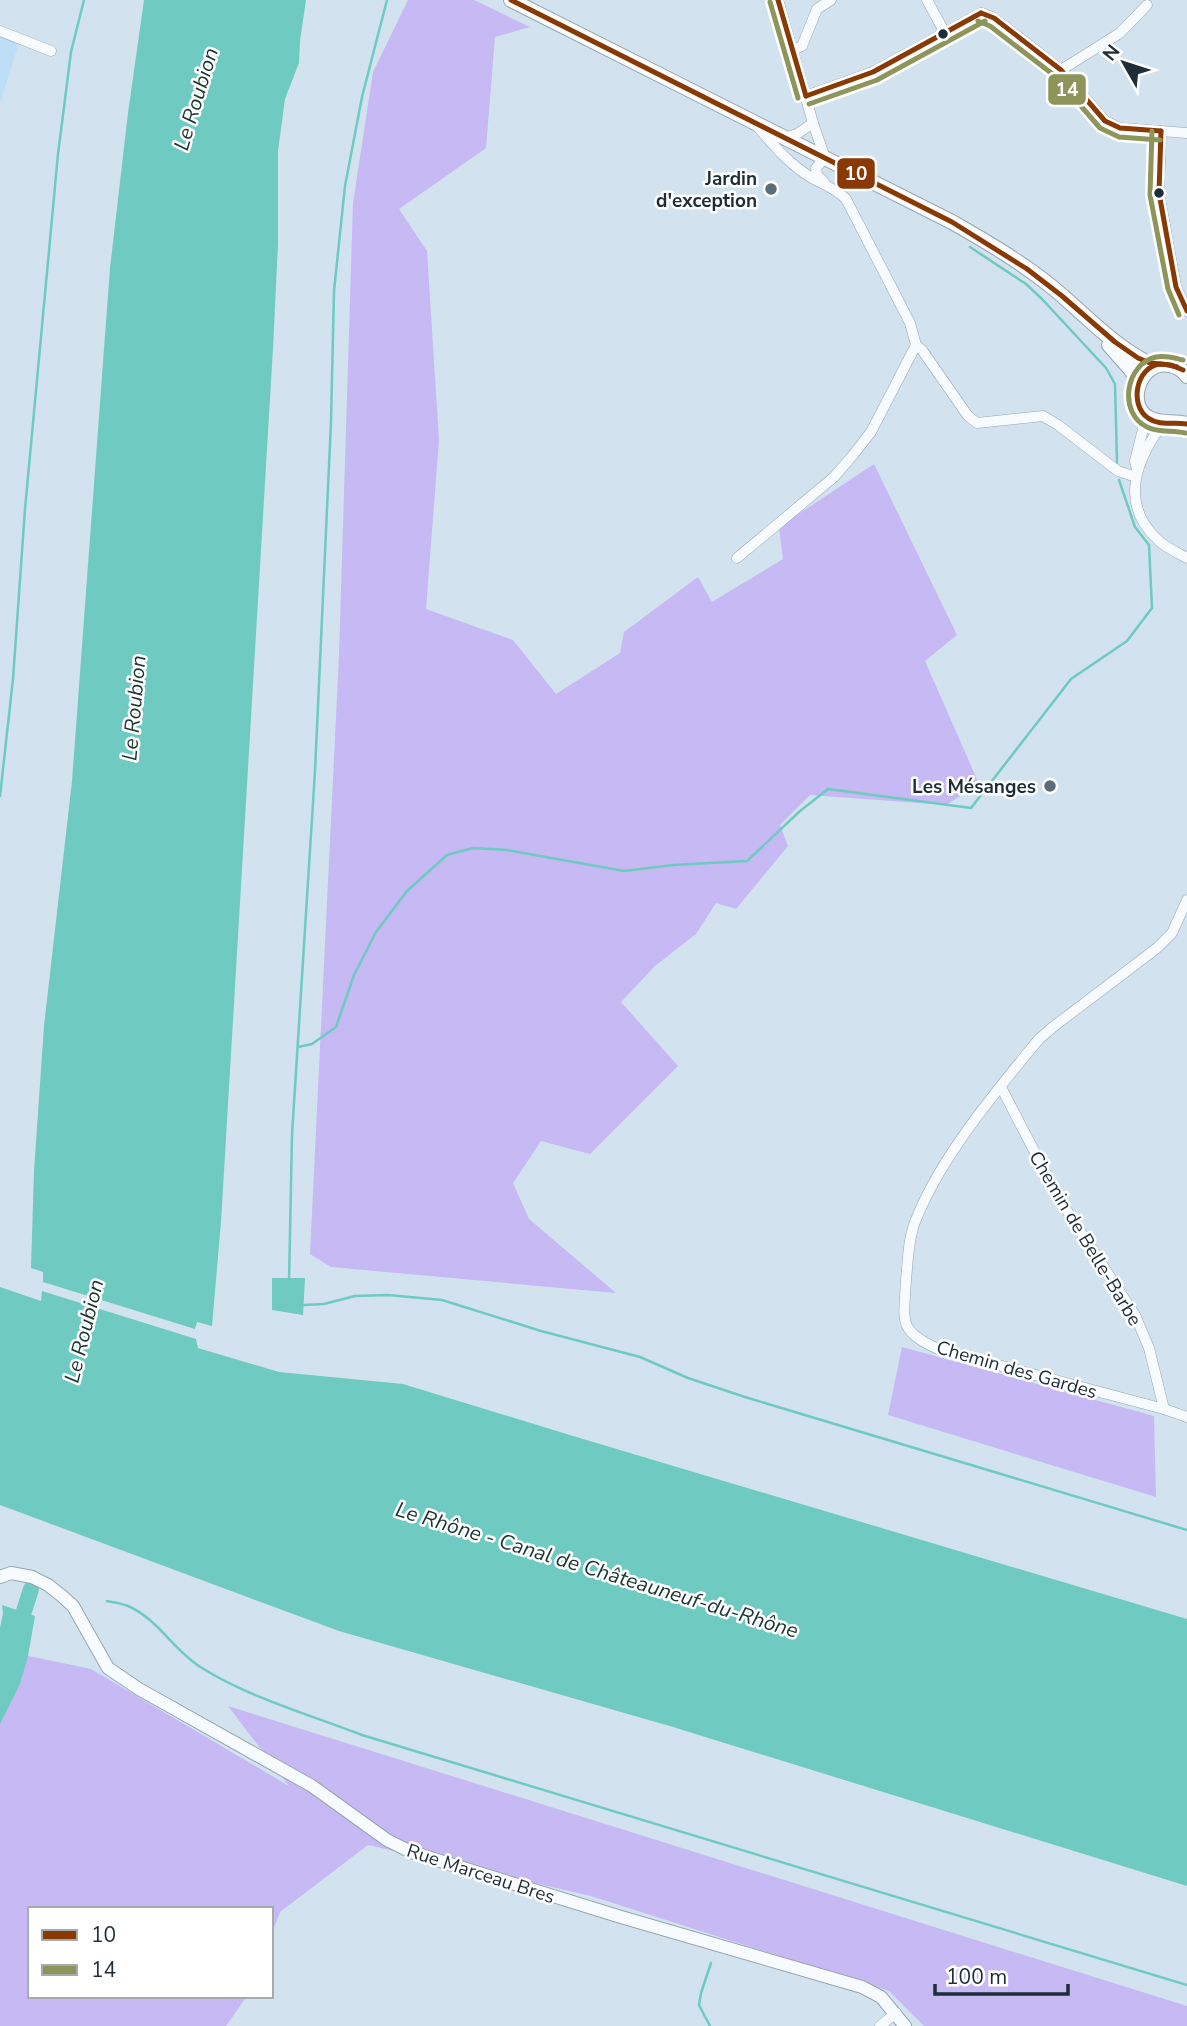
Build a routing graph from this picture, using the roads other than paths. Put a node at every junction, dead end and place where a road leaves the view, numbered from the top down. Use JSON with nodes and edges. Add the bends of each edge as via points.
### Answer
{"nodes":[{"id":1,"x":511,"y":0,"type":"edge"},
{"id":2,"x":778,"y":0,"type":"edge"},
{"id":3,"x":831,"y":0,"type":"edge"},
{"id":4,"x":926,"y":0,"type":"edge"},
{"id":5,"x":1147,"y":5,"type":"dead end"},
{"id":6,"x":0,"y":31,"type":"edge"},
{"id":7,"x":944,"y":33,"type":"junction"},
{"id":8,"x":793,"y":50,"type":"junction"},
{"id":9,"x":51,"y":51,"type":"dead end"},
{"id":10,"x":1062,"y":70,"type":"junction"},
{"id":11,"x":806,"y":96,"type":"junction"},
{"id":12,"x":813,"y":123,"type":"junction"},
{"id":13,"x":756,"y":124,"type":"junction"},
{"id":14,"x":1161,"y":131,"type":"junction"},
{"id":15,"x":1187,"y":133,"type":"edge"},
{"id":16,"x":784,"y":138,"type":"junction"},
{"id":17,"x":825,"y":158,"type":"junction"},
{"id":18,"x":827,"y":185,"type":"junction"},
{"id":19,"x":1187,"y":311,"type":"edge"},
{"id":20,"x":1091,"y":324,"type":"junction"},
{"id":21,"x":916,"y":345,"type":"junction"},
{"id":22,"x":1154,"y":366,"type":"junction"},
{"id":23,"x":1186,"y":371,"type":"edge"},
{"id":24,"x":1139,"y":382,"type":"junction"},
{"id":25,"x":1187,"y":412,"type":"edge"},
{"id":26,"x":1146,"y":418,"type":"junction"},
{"id":27,"x":1167,"y":423,"type":"junction"},
{"id":28,"x":1187,"y":424,"type":"edge"},
{"id":29,"x":1136,"y":474,"type":"junction"},
{"id":30,"x":737,"y":558,"type":"dead end"},
{"id":31,"x":1187,"y":558,"type":"edge"},
{"id":32,"x":1187,"y":900,"type":"edge"},
{"id":33,"x":1000,"y":1087,"type":"junction"},
{"id":34,"x":1164,"y":1409,"type":"junction"},
{"id":35,"x":1187,"y":1417,"type":"edge"},
{"id":36,"x":0,"y":1577,"type":"edge"},
{"id":37,"x":896,"y":2013,"type":"junction"},
{"id":38,"x":880,"y":2026,"type":"edge"},
{"id":39,"x":905,"y":2026,"type":"edge"}],
"edges":[{"from":1,"to":13,"type":"main road"},
{"from":2,"to":8,"type":"street"},
{"from":3,"to":8,"type":"street","via":[[817,9],[802,46]]},
{"from":4,"to":7,"type":"street"},
{"from":5,"to":10,"type":"street","via":[[1120,33]]},
{"from":6,"to":9,"type":"street"},
{"from":7,"to":10,"type":"street","via":[[981,13]]},
{"from":7,"to":11,"type":"street","via":[[873,72]]},
{"from":8,"to":11,"type":"street"},
{"from":10,"to":14,"type":"street","via":[[1105,121],[1120,128]]},
{"from":11,"to":12,"type":"street"},
{"from":12,"to":16,"type":"street"},
{"from":12,"to":17,"type":"street"},
{"from":13,"to":16,"type":"main road"},
{"from":13,"to":18,"type":"street","via":[[798,168]]},
{"from":14,"to":15,"type":"street"},
{"from":14,"to":19,"type":"street","via":[[1159,193],[1176,288]]},
{"from":16,"to":17,"type":"main road"},
{"from":17,"to":18,"type":"street","via":[[816,168]]},
{"from":17,"to":20,"type":"main road","via":[[999,249],[1054,289]]},
{"from":18,"to":21,"type":"street","via":[[846,199],[910,323]]},
{"from":20,"to":22,"type":"main road"},
{"from":20,"to":24,"type":"main road"},
{"from":21,"to":29,"type":"street","via":[[977,423],[1043,416],[1118,471]]},
{"from":21,"to":30,"type":"street","via":[[853,455],[834,477]]},
{"from":22,"to":23,"type":"main road","via":[[1165,364]]},
{"from":22,"to":24,"type":"main road"},
{"from":24,"to":26,"type":"main road","via":[[1139,405]]},
{"from":25,"to":27,"type":"main road"},
{"from":26,"to":27,"type":"main road"},
{"from":26,"to":29,"type":"street"},
{"from":27,"to":28,"type":"main road"},
{"from":27,"to":29,"type":"street","via":[[1150,442]]},
{"from":29,"to":31,"type":"street","via":[[1134,488],[1142,517],[1160,541]]},
{"from":32,"to":33,"type":"street","name":"Chemin des Gardes","via":[[1172,933],[1157,948],[1039,1039]]},
{"from":33,"to":34,"type":"street","name":"Chemin de Belle-Barbe","via":[[1058,1197],[1135,1315],[1149,1348]]},
{"from":33,"to":34,"type":"street","name":"Chemin des Gardes","via":[[951,1153],[914,1223],[905,1325],[938,1349]]},
{"from":34,"to":35,"type":"street"},
{"from":36,"to":37,"type":"street","name":"Rue Marceau Bres","via":[[11,1573],[48,1585],[73,1606],[108,1668],[312,1786],[411,1852],[862,1987],[881,1997]]},
{"from":37,"to":38,"type":"street"},
{"from":37,"to":39,"type":"street","name":"Rue Marceau Bres"}]}
